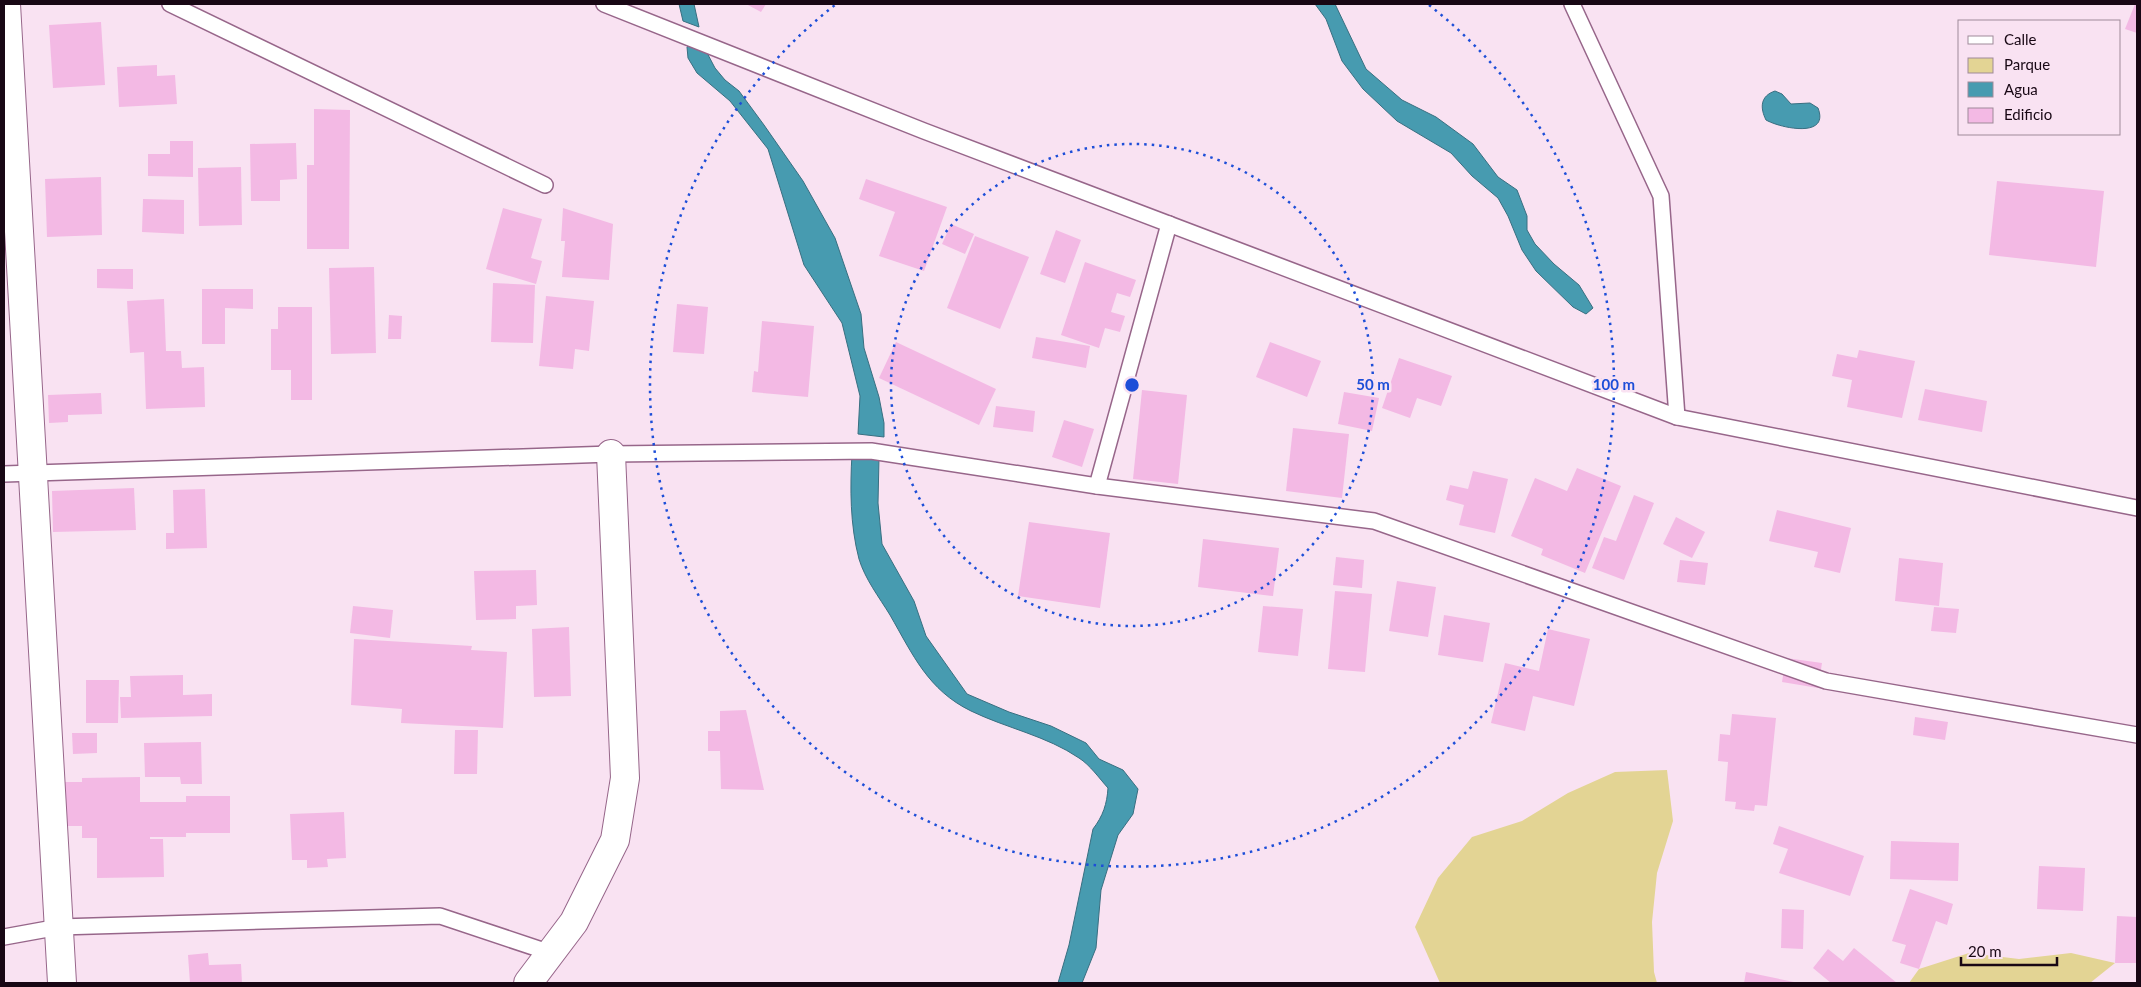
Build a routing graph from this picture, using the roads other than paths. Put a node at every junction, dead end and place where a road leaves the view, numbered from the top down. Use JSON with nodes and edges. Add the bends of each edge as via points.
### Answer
{"nodes":[{"id":1,"x":6,"y":4,"type":"edge"},
{"id":2,"x":170,"y":4,"type":"edge"},
{"id":3,"x":604,"y":4,"type":"edge"},
{"id":4,"x":1572,"y":4,"type":"edge"},
{"id":5,"x":545,"y":186,"type":"dead end"},
{"id":6,"x":1169,"y":224,"type":"junction"},
{"id":7,"x":1677,"y":417,"type":"junction"},
{"id":8,"x":611,"y":454,"type":"junction"},
{"id":9,"x":4,"y":474,"type":"edge"},
{"id":10,"x":32,"y":474,"type":"junction"},
{"id":11,"x":1097,"y":486,"type":"junction"},
{"id":12,"x":2137,"y":508,"type":"edge"},
{"id":13,"x":2137,"y":735,"type":"edge"},
{"id":14,"x":59,"y":927,"type":"junction"},
{"id":15,"x":4,"y":937,"type":"edge"},
{"id":16,"x":551,"y":953,"type":"junction"},
{"id":17,"x":62,"y":983,"type":"edge"},
{"id":18,"x":528,"y":983,"type":"edge"}],
"edges":[{"from":1,"to":10,"type":"street"},
{"from":2,"to":5,"type":"lane"},
{"from":3,"to":6,"type":"lane"},
{"from":4,"to":7,"type":"lane","via":[[1661,196]]},
{"from":6,"to":7,"type":"lane"},
{"from":6,"to":11,"type":"lane"},
{"from":7,"to":12,"type":"lane"},
{"from":8,"to":10,"type":"lane"},
{"from":8,"to":11,"type":"lane","via":[[871,451]]},
{"from":8,"to":16,"type":"street","via":[[626,778],[615,840],[574,922]]},
{"from":9,"to":10,"type":"lane"},
{"from":10,"to":14,"type":"street"},
{"from":11,"to":13,"type":"lane","via":[[1374,520],[1826,681]]},
{"from":14,"to":15,"type":"lane"},
{"from":14,"to":16,"type":"lane","via":[[440,916]]},
{"from":14,"to":17,"type":"street"},
{"from":16,"to":18,"type":"street"}]}
